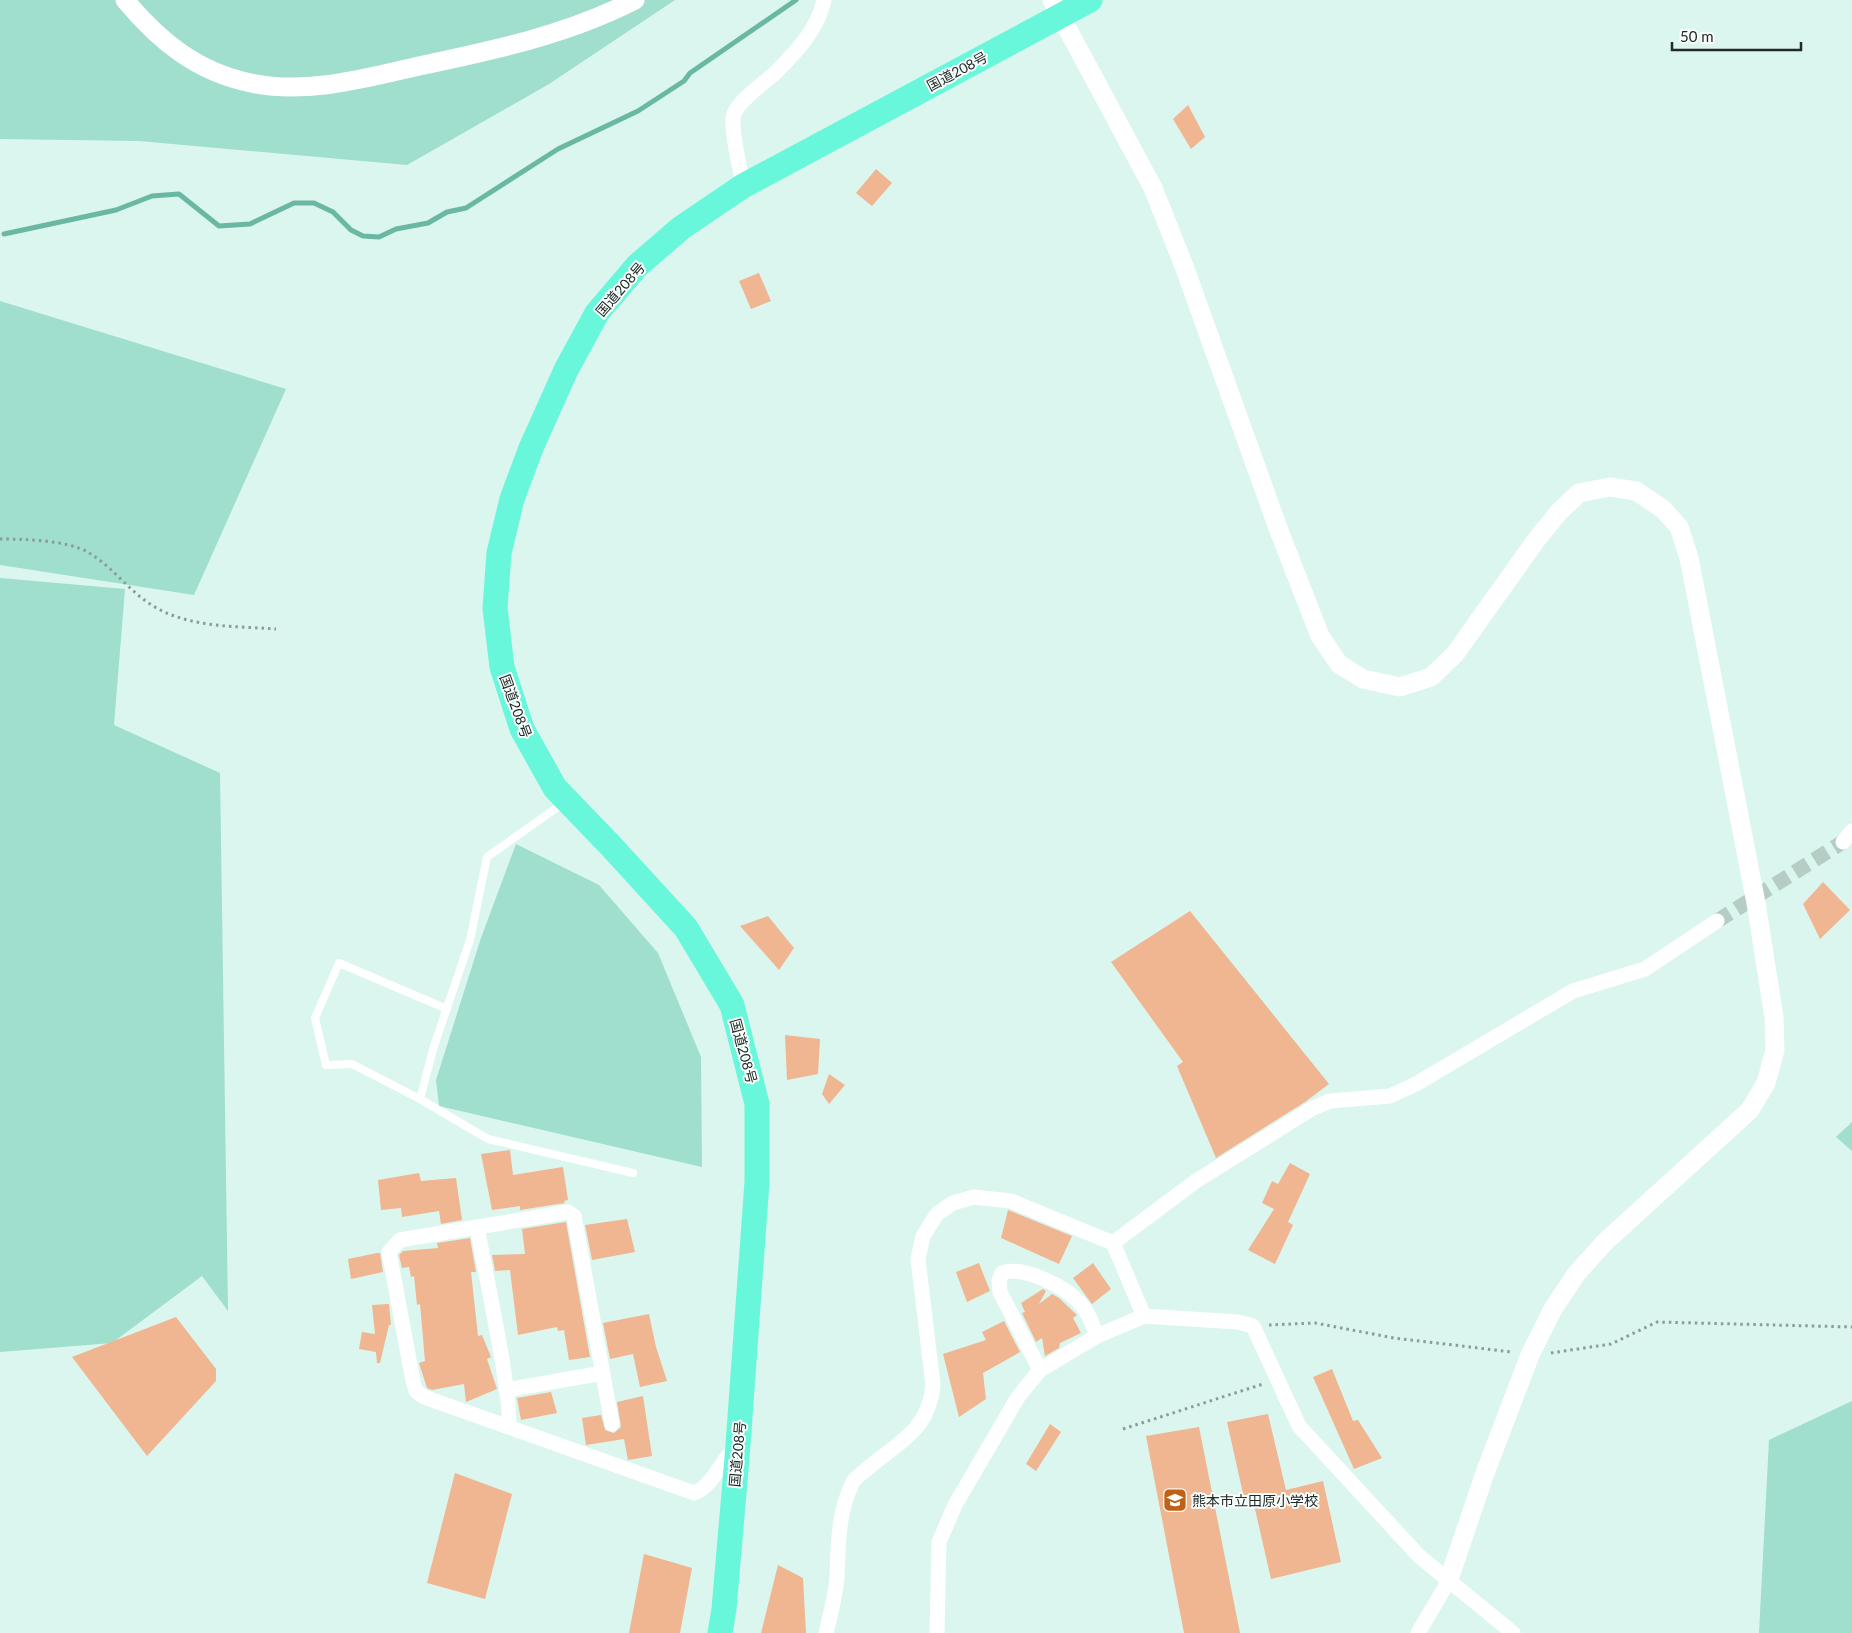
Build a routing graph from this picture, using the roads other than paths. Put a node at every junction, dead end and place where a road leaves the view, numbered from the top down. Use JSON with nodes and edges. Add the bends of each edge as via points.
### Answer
{"nodes":[{"id":1,"x":124,"y":0,"type":"edge"},
{"id":2,"x":635,"y":0,"type":"edge"},
{"id":3,"x":824,"y":0,"type":"edge"},
{"id":4,"x":1090,"y":0,"type":"edge"},
{"id":5,"x":1056,"y":8,"type":"edge"},
{"id":6,"x":743,"y":186,"type":"junction"},
{"id":7,"x":567,"y":801,"type":"junction"},
{"id":8,"x":1718,"y":921,"type":"tunnel mouth"},
{"id":9,"x":447,"y":1009,"type":"junction"},
{"id":10,"x":420,"y":1098,"type":"junction"},
{"id":11,"x":633,"y":1173,"type":"dead end"},
{"id":12,"x":477,"y":1227,"type":"junction"},
{"id":13,"x":1113,"y":1242,"type":"junction"},
{"id":14,"x":1144,"y":1316,"type":"junction"},
{"id":15,"x":1098,"y":1336,"type":"junction"},
{"id":16,"x":1040,"y":1370,"type":"junction"},
{"id":17,"x":603,"y":1373,"type":"junction"},
{"id":18,"x":506,"y":1390,"type":"junction"},
{"id":19,"x":612,"y":1424,"type":"dead end"},
{"id":20,"x":508,"y":1426,"type":"junction"},
{"id":21,"x":738,"y":1458,"type":"junction"},
{"id":22,"x":1448,"y":1582,"type":"junction"},
{"id":23,"x":720,"y":1633,"type":"edge"},
{"id":24,"x":826,"y":1633,"type":"edge"},
{"id":25,"x":937,"y":1633,"type":"edge"},
{"id":26,"x":1418,"y":1633,"type":"edge"},
{"id":27,"x":1513,"y":1633,"type":"edge"}],
"edges":[{"from":1,"to":2,"type":"street","via":[[146,26],[176,52],[215,72],[252,84],[305,87],[371,77],[551,35]]},
{"from":3,"to":6,"type":"street","via":[[820,16],[806,39],[740,104],[733,117]]},
{"from":4,"to":5,"type":"highway","name":"国道208号"},
{"from":5,"to":6,"type":"highway","name":"国道208号"},
{"from":5,"to":22,"type":"street","via":[[1153,188],[1320,636],[1339,664],[1363,680],[1400,687],[1431,677],[1455,654],[1559,512],[1579,493],[1610,487],[1636,491],[1663,509],[1679,527],[1691,568],[1756,902],[1774,1016],[1775,1050],[1766,1083],[1750,1110],[1599,1248],[1577,1273],[1553,1309],[1530,1355]]},
{"from":6,"to":7,"type":"highway","name":"国道208号","via":[[674,234],[637,266],[597,313],[566,370],[512,499],[499,552],[494,608],[502,667],[522,729],[555,788]]},
{"from":7,"to":9,"type":"lane","via":[[487,857],[470,940]]},
{"from":7,"to":21,"type":"highway","name":"国道208号","via":[[686,928],[732,1005],[748,1061],[757,1104],[757,1182]]},
{"from":8,"to":13,"type":"street","via":[[1645,969],[1573,991],[1416,1084],[1390,1096],[1330,1101],[1313,1108],[1196,1181]]},
{"from":9,"to":10,"type":"lane"},
{"from":9,"to":10,"type":"lane","via":[[339,963],[315,1018],[326,1066],[352,1064]]},
{"from":10,"to":11,"type":"lane","via":[[488,1139]]},
{"from":12,"to":17,"type":"street","via":[[568,1212],[574,1216]]},
{"from":12,"to":18,"type":"street"},
{"from":12,"to":20,"type":"street","via":[[400,1240],[389,1252],[416,1391],[424,1397]]},
{"from":13,"to":14,"type":"street"},
{"from":13,"to":24,"type":"street","via":[[1011,1200],[974,1197],[953,1203],[937,1214],[923,1236],[918,1259],[933,1386],[932,1402],[926,1417],[914,1431],[852,1482],[842,1515],[836,1552],[837,1579]]},
{"from":14,"to":15,"type":"street"},
{"from":14,"to":22,"type":"street","via":[[1238,1322],[1253,1326],[1299,1426],[1419,1556]]},
{"from":15,"to":16,"type":"street"},
{"from":15,"to":16,"type":"street","via":[[1081,1304],[1069,1292],[1017,1271],[1002,1273],[1000,1292]]},
{"from":16,"to":25,"type":"street","via":[[1018,1397],[955,1505],[939,1542]]},
{"from":17,"to":18,"type":"street"},
{"from":17,"to":19,"type":"street"},
{"from":18,"to":20,"type":"street","via":[[511,1420]]},
{"from":20,"to":21,"type":"street","via":[[694,1492],[705,1485],[727,1457]]},
{"from":21,"to":23,"type":"highway","name":"国道208号"},
{"from":22,"to":26,"type":"street"},
{"from":22,"to":27,"type":"street"}]}
